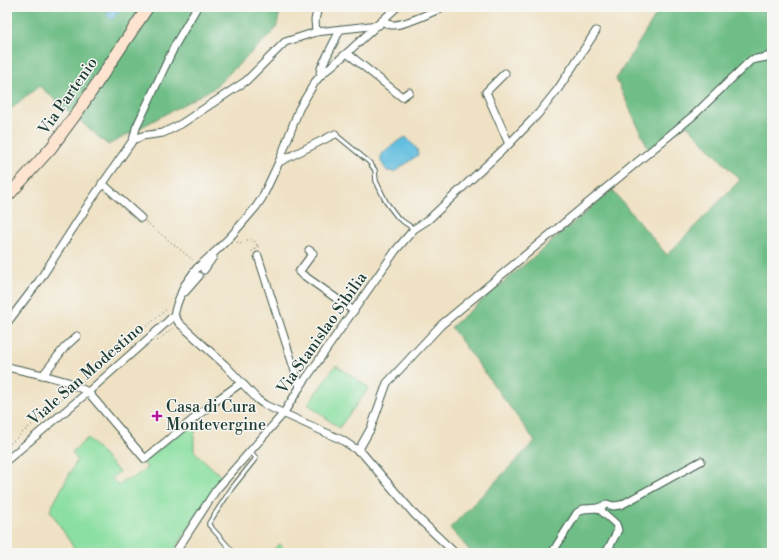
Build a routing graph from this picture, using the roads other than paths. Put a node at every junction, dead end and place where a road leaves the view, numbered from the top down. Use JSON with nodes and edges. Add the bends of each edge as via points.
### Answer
{"nodes":[{"id":1,"x":148,"y":7,"type":"edge"},
{"id":2,"x":197,"y":7,"type":"edge"},
{"id":3,"x":318,"y":7,"type":"edge"},
{"id":4,"x":397,"y":7,"type":"edge"},
{"id":5,"x":443,"y":7,"type":"edge"},
{"id":6,"x":380,"y":23,"type":"junction"},
{"id":7,"x":355,"y":28,"type":"junction"},
{"id":8,"x":340,"y":30,"type":"junction"},
{"id":9,"x":596,"y":31,"type":"dead end"},
{"id":10,"x":316,"y":32,"type":"junction"},
{"id":11,"x":362,"y":40,"type":"junction"},
{"id":12,"x":347,"y":53,"type":"junction"},
{"id":13,"x":772,"y":56,"type":"edge"},
{"id":14,"x":505,"y":73,"type":"dead end"},
{"id":15,"x":322,"y":74,"type":"junction"},
{"id":16,"x":409,"y":92,"type":"dead end"},
{"id":17,"x":136,"y":128,"type":"junction"},
{"id":18,"x":335,"y":134,"type":"joint"},
{"id":19,"x":142,"y":136,"type":"junction"},
{"id":20,"x":133,"y":140,"type":"junction"},
{"id":21,"x":509,"y":144,"type":"junction"},
{"id":22,"x":278,"y":162,"type":"junction"},
{"id":23,"x":102,"y":183,"type":"junction"},
{"id":24,"x":7,"y":198,"type":"edge"},
{"id":25,"x":141,"y":218,"type":"road end"},
{"id":26,"x":414,"y":229,"type":"junction"},
{"id":27,"x":309,"y":250,"type":"dead end"},
{"id":28,"x":256,"y":254,"type":"road end"},
{"id":29,"x":201,"y":271,"type":"junction"},
{"id":30,"x":177,"y":304,"type":"junction"},
{"id":31,"x":354,"y":310,"type":"junction"},
{"id":32,"x":174,"y":315,"type":"junction"},
{"id":33,"x":7,"y":323,"type":"edge"},
{"id":34,"x":77,"y":336,"type":"dead end"},
{"id":35,"x":7,"y":367,"type":"edge"},
{"id":36,"x":43,"y":375,"type":"junction"},
{"id":37,"x":241,"y":383,"type":"junction"},
{"id":38,"x":300,"y":387,"type":"junction"},
{"id":39,"x":88,"y":392,"type":"junction"},
{"id":40,"x":283,"y":414,"type":"junction"},
{"id":41,"x":250,"y":451,"type":"junction"},
{"id":42,"x":358,"y":451,"type":"junction"},
{"id":43,"x":7,"y":460,"type":"edge"},
{"id":44,"x":701,"y":462,"type":"dead end"},
{"id":45,"x":598,"y":508,"type":"junction"},
{"id":46,"x":175,"y":553,"type":"edge"},
{"id":47,"x":234,"y":553,"type":"edge"},
{"id":48,"x":455,"y":553,"type":"edge"},
{"id":49,"x":552,"y":553,"type":"edge"},
{"id":50,"x":606,"y":553,"type":"edge"}],
"edges":[{"from":1,"to":24,"type":"main road","name":"Via Partenio","via":[[51,148]]},
{"from":2,"to":17,"type":"street","via":[[174,45]]},
{"from":3,"to":10,"type":"street"},
{"from":4,"to":6,"type":"street"},
{"from":5,"to":6,"type":"street","via":[[399,24]]},
{"from":6,"to":7,"type":"street"},
{"from":6,"to":11,"type":"street"},
{"from":7,"to":8,"type":"street"},
{"from":7,"to":11,"type":"street"},
{"from":8,"to":10,"type":"street"},
{"from":8,"to":15,"type":"street","via":[[321,68]]},
{"from":9,"to":21,"type":"street","name":"Via Stanislao Sibilia","via":[[558,89]]},
{"from":10,"to":19,"type":"street","via":[[286,42],[246,81],[181,124],[163,133]]},
{"from":11,"to":12,"type":"street"},
{"from":12,"to":15,"type":"street"},
{"from":12,"to":16,"type":"street","via":[[402,97]]},
{"from":13,"to":42,"type":"street","via":[[751,60],[694,115],[441,325],[387,383],[371,428]]},
{"from":14,"to":21,"type":"street","via":[[486,92]]},
{"from":15,"to":22,"type":"street","via":[[299,109]]},
{"from":17,"to":19,"type":"street"},
{"from":17,"to":20,"type":"street"},
{"from":18,"to":22,"type":"street"},
{"from":18,"to":26,"type":"lane","via":[[369,162],[375,170],[376,181],[386,202],[398,218]]},
{"from":19,"to":20,"type":"street"},
{"from":20,"to":23,"type":"street"},
{"from":21,"to":26,"type":"street","name":"Via Stanislao Sibilia","via":[[428,220]]},
{"from":22,"to":29,"type":"street","via":[[256,207]]},
{"from":23,"to":25,"type":"street"},
{"from":23,"to":33,"type":"street","via":[[39,281]]},
{"from":26,"to":31,"type":"street","name":"Via Stanislao Sibilia"},
{"from":27,"to":31,"type":"street","via":[[313,253],[299,272]]},
{"from":28,"to":38,"type":"street"},
{"from":29,"to":30,"type":"street"},
{"from":29,"to":30,"type":"street","via":[[184,286]]},
{"from":30,"to":32,"type":"street"},
{"from":31,"to":38,"type":"street","name":"Via Stanislao Sibilia"},
{"from":32,"to":37,"type":"street","via":[[179,323]]},
{"from":32,"to":39,"type":"street","name":"Viale San Modestino"},
{"from":34,"to":36,"type":"street"},
{"from":35,"to":36,"type":"street"},
{"from":36,"to":39,"type":"street","via":[[68,382]]},
{"from":37,"to":39,"type":"street","via":[[145,459]]},
{"from":37,"to":40,"type":"street","via":[[258,400]]},
{"from":38,"to":40,"type":"street","name":"Via Stanislao Sibilia"},
{"from":39,"to":43,"type":"street","name":"Viale San Modestino"},
{"from":40,"to":41,"type":"street","name":"Via Stanislao Sibilia"},
{"from":40,"to":42,"type":"street","via":[[342,440]]},
{"from":41,"to":46,"type":"street","name":"Via Stanislao Sibilia","via":[[216,490]]},
{"from":41,"to":47,"type":"lane","via":[[256,458],[209,523]]},
{"from":42,"to":48,"type":"street","via":[[415,515]]},
{"from":44,"to":45,"type":"street","via":[[621,505],[607,504]]},
{"from":45,"to":49,"type":"street","via":[[580,510]]},
{"from":45,"to":50,"type":"street","via":[[618,527]]}]}
